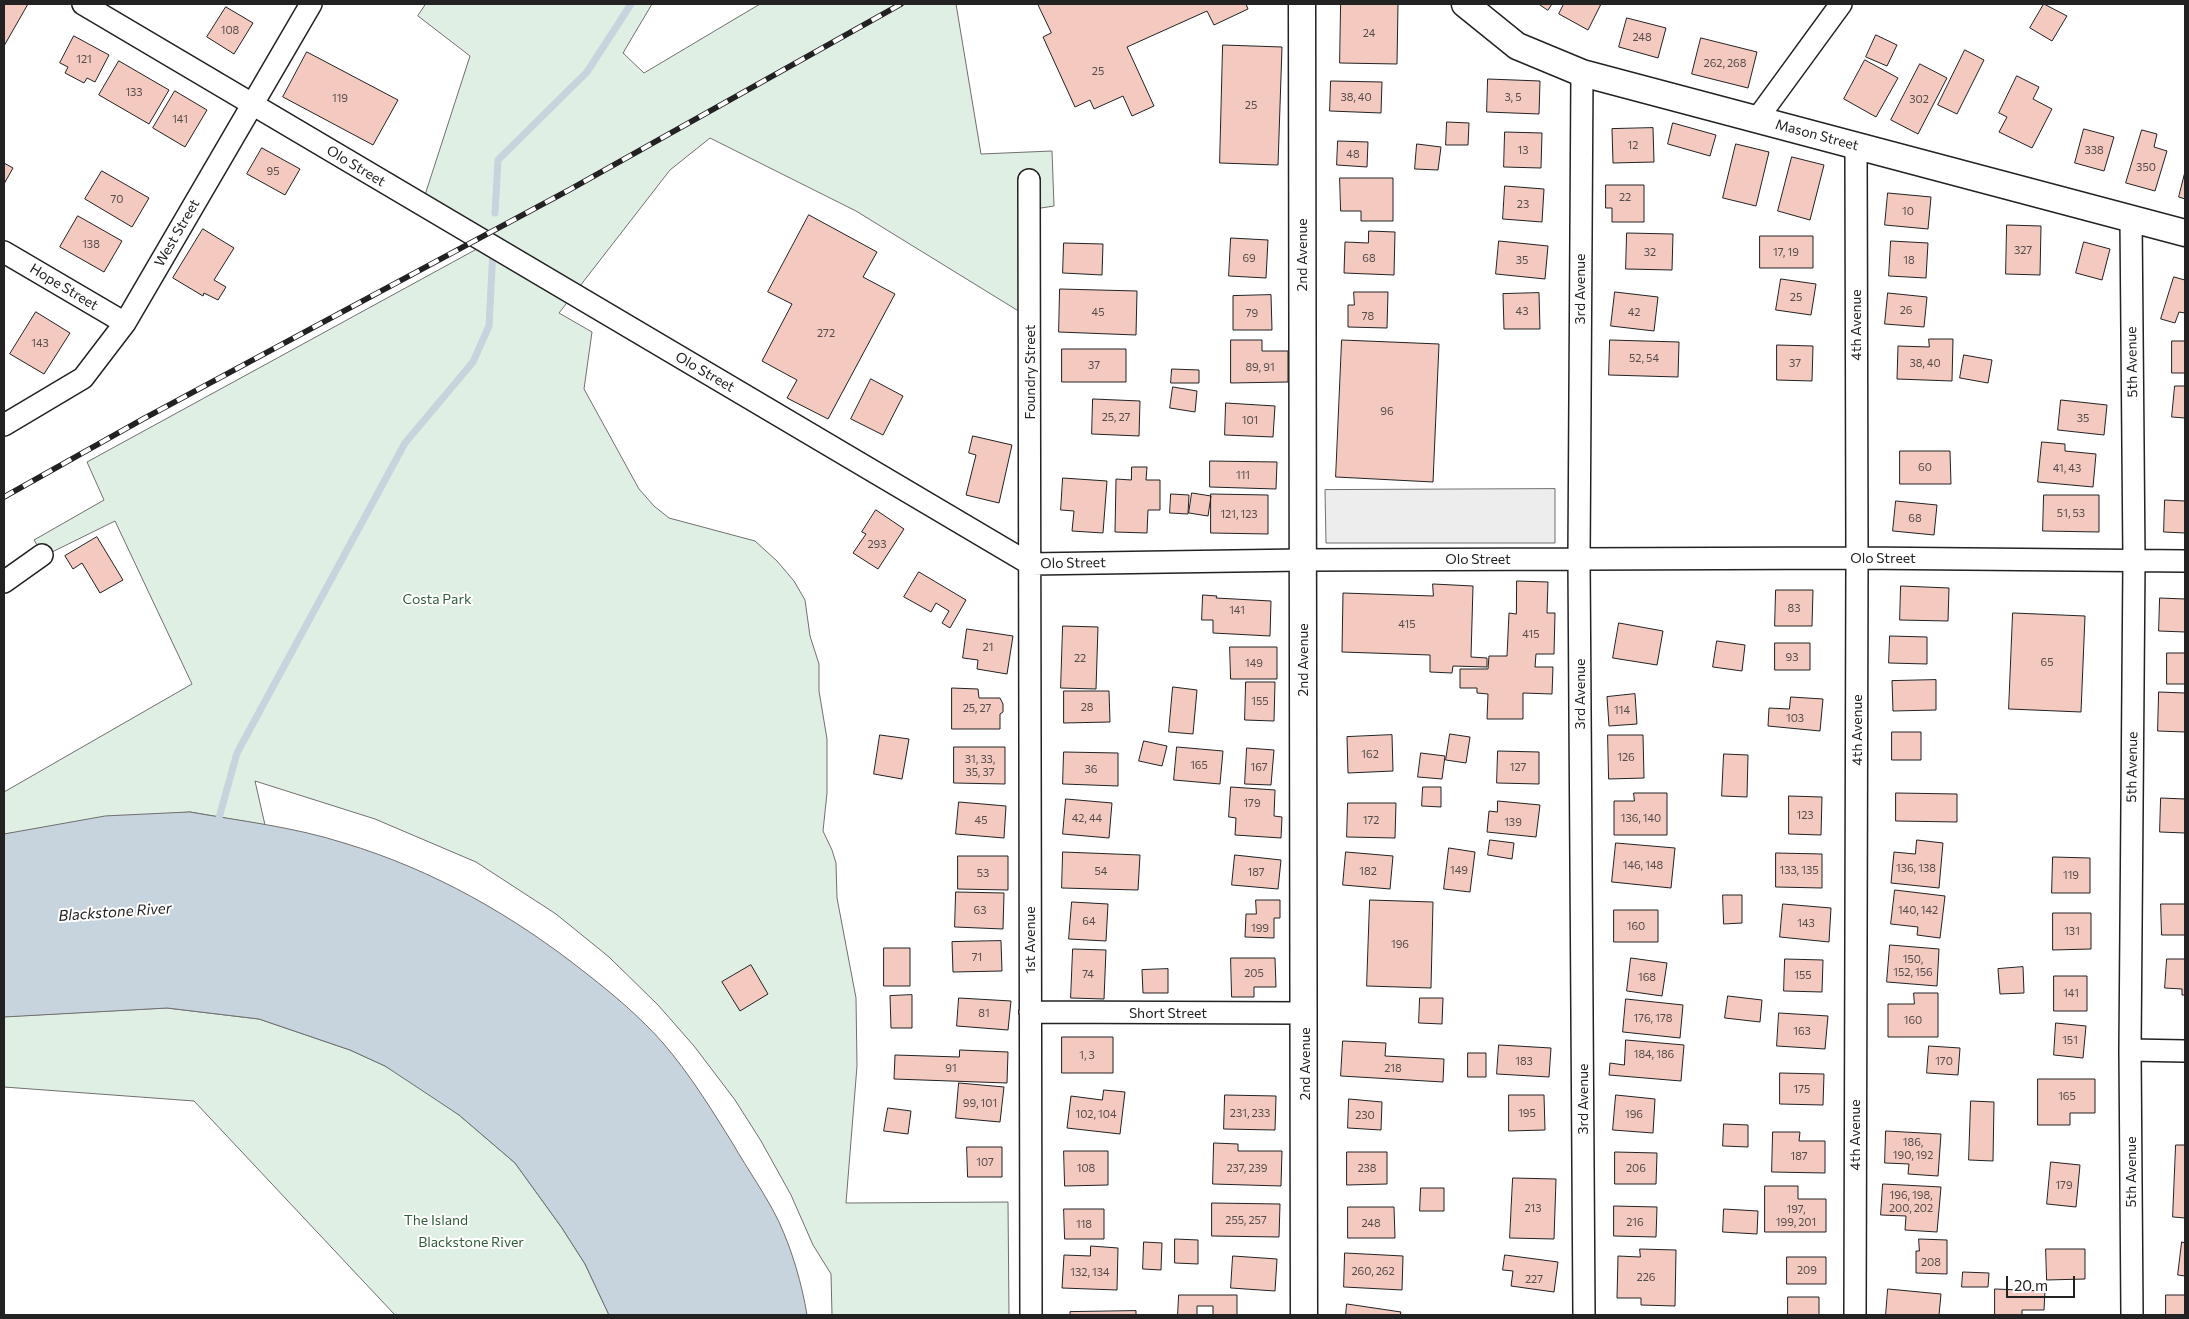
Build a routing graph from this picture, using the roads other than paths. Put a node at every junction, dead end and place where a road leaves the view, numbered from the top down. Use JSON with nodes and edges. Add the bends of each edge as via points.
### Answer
{"nodes":[{"id":1,"x":83,"y":4,"type":"edge"},
{"id":2,"x":311,"y":4,"type":"edge"},
{"id":3,"x":1302,"y":4,"type":"edge"},
{"id":4,"x":1465,"y":4,"type":"edge"},
{"id":5,"x":1841,"y":4,"type":"edge"},
{"id":6,"x":1582,"y":73,"type":"junction"},
{"id":7,"x":252,"y":104,"type":"junction"},
{"id":8,"x":1757,"y":119,"type":"junction"},
{"id":9,"x":1856,"y":146,"type":"junction"},
{"id":10,"x":1029,"y":180,"type":"dead end"},
{"id":11,"x":2130,"y":218,"type":"junction"},
{"id":12,"x":2185,"y":234,"type":"edge"},
{"id":13,"x":4,"y":252,"type":"edge"},
{"id":14,"x":125,"y":323,"type":"junction"},
{"id":15,"x":4,"y":425,"type":"edge"},
{"id":16,"x":42,"y":555,"type":"dead end"},
{"id":17,"x":1857,"y":558,"type":"junction"},
{"id":18,"x":1579,"y":559,"type":"junction"},
{"id":19,"x":1302,"y":560,"type":"junction"},
{"id":20,"x":2134,"y":560,"type":"junction"},
{"id":21,"x":2185,"y":561,"type":"edge"},
{"id":22,"x":1030,"y":564,"type":"junction"},
{"id":23,"x":4,"y":582,"type":"edge"},
{"id":24,"x":1030,"y":1012,"type":"junction"},
{"id":25,"x":1305,"y":1013,"type":"junction"},
{"id":26,"x":2130,"y":1050,"type":"junction"},
{"id":27,"x":2185,"y":1051,"type":"edge"},
{"id":28,"x":1031,"y":1315,"type":"edge"},
{"id":29,"x":1304,"y":1315,"type":"edge"},
{"id":30,"x":1584,"y":1315,"type":"edge"},
{"id":31,"x":1855,"y":1315,"type":"edge"},
{"id":32,"x":2132,"y":1315,"type":"edge"}],
"edges":[{"from":1,"to":7,"type":"street","name":"Olo Street"},
{"from":2,"to":7,"type":"street","name":"West Street"},
{"from":3,"to":19,"type":"street","name":"2nd Avenue"},
{"from":4,"to":6,"type":"street","name":"Mason Street","via":[[1517,46]]},
{"from":5,"to":8,"type":"street"},
{"from":6,"to":8,"type":"street","name":"Mason Street"},
{"from":6,"to":18,"type":"street","name":"3rd Avenue"},
{"from":7,"to":14,"type":"street","name":"West Street"},
{"from":7,"to":22,"type":"street","name":"Olo Street"},
{"from":8,"to":9,"type":"street","name":"Mason Street"},
{"from":9,"to":11,"type":"street","name":"Mason Street"},
{"from":9,"to":17,"type":"street","name":"4th Avenue"},
{"from":10,"to":22,"type":"street","name":"Foundry Street"},
{"from":11,"to":12,"type":"street","name":"Mason Street"},
{"from":11,"to":20,"type":"street","name":"5th Avenue"},
{"from":13,"to":14,"type":"street","name":"Hope Street"},
{"from":14,"to":15,"type":"street","name":"West Street","via":[[83,378]]},
{"from":16,"to":23,"type":"street"},
{"from":17,"to":18,"type":"street","name":"Olo Street"},
{"from":17,"to":20,"type":"street","name":"Olo Street"},
{"from":17,"to":31,"type":"street","name":"4th Avenue"},
{"from":18,"to":19,"type":"street","name":"Olo Street"},
{"from":18,"to":30,"type":"street","name":"3rd Avenue"},
{"from":19,"to":22,"type":"street","name":"Olo Street"},
{"from":19,"to":25,"type":"street","name":"2nd Avenue"},
{"from":20,"to":21,"type":"street","name":"Olo Street"},
{"from":20,"to":26,"type":"street","name":"5th Avenue"},
{"from":22,"to":24,"type":"street","name":"1st Avenue"},
{"from":24,"to":25,"type":"street","name":"Short Street"},
{"from":24,"to":28,"type":"street","name":"1st Avenue"},
{"from":25,"to":29,"type":"street","name":"2nd Avenue"},
{"from":26,"to":27,"type":"street"},
{"from":26,"to":32,"type":"street","name":"5th Avenue"}]}
